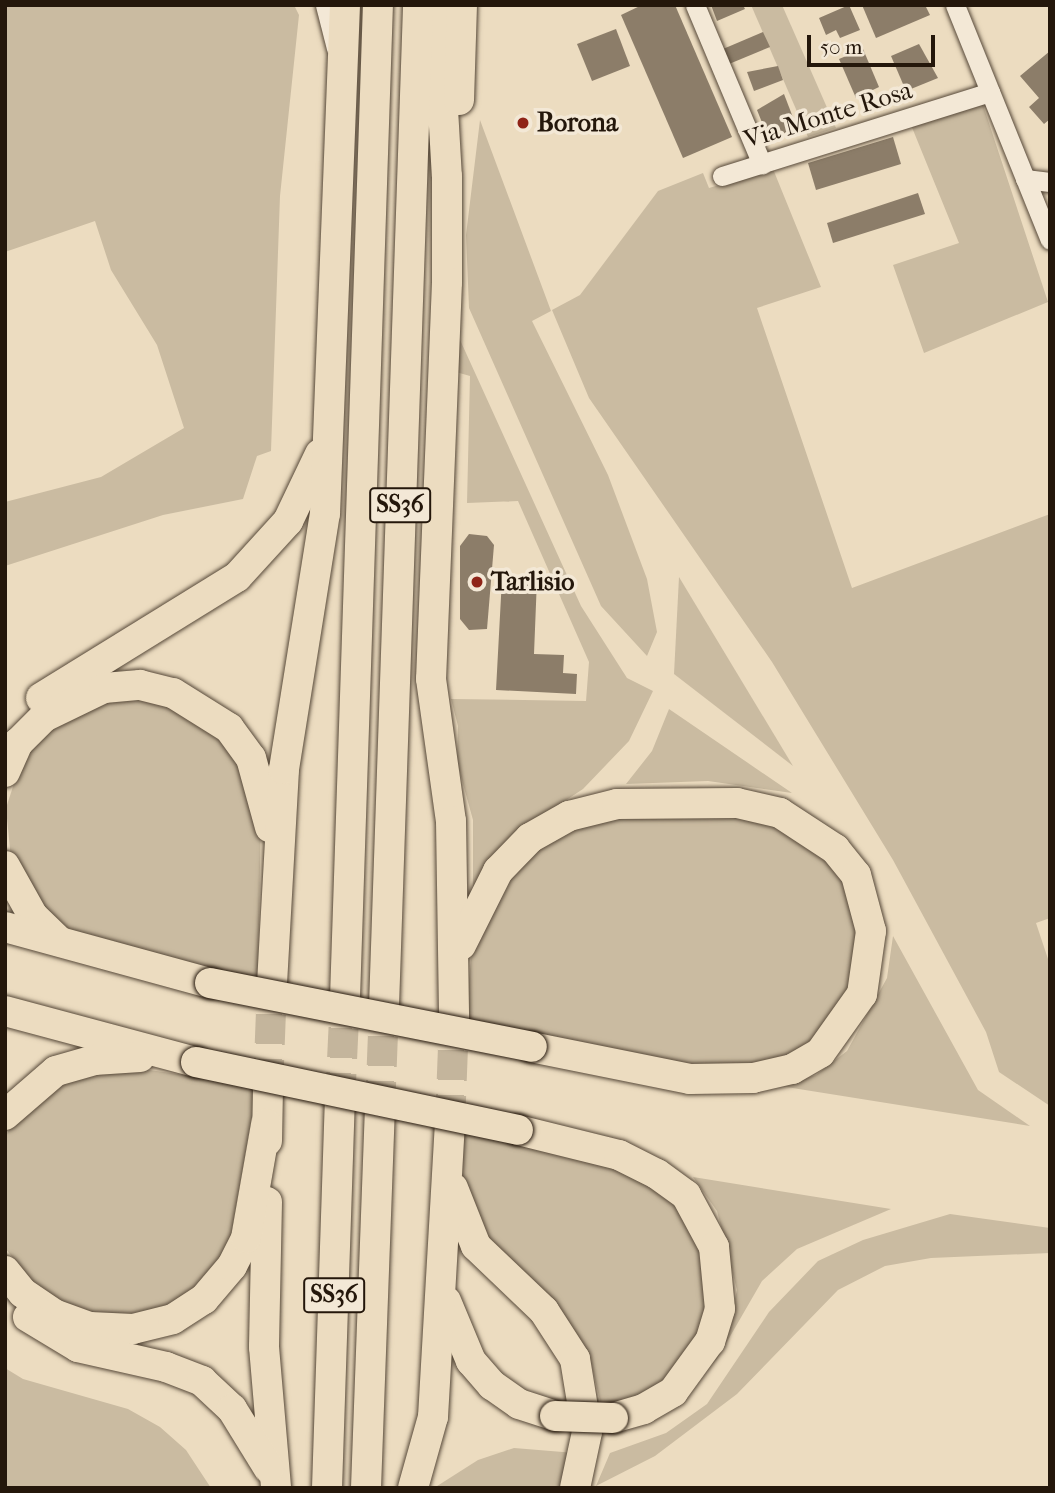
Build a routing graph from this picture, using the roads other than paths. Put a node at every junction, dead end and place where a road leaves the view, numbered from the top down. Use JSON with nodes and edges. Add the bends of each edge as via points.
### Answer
{"nodes":[{"id":1,"x":325,"y":5,"type":"edge"},
{"id":2,"x":345,"y":5,"type":"edge"},
{"id":3,"x":378,"y":5,"type":"edge"},
{"id":4,"x":418,"y":5,"type":"edge"},
{"id":5,"x":438,"y":5,"type":"edge"},
{"id":6,"x":461,"y":5,"type":"edge"},
{"id":7,"x":695,"y":5,"type":"edge"},
{"id":8,"x":955,"y":5,"type":"edge"},
{"id":9,"x":339,"y":62,"type":"junction"},
{"id":10,"x":990,"y":92,"type":"junction"},
{"id":11,"x":762,"y":164,"type":"junction"},
{"id":12,"x":447,"y":176,"type":"junction"},
{"id":13,"x":722,"y":176,"type":"dead end"},
{"id":14,"x":1026,"y":179,"type":"junction"},
{"id":15,"x":1050,"y":182,"type":"edge"},
{"id":16,"x":1050,"y":240,"type":"edge"},
{"id":17,"x":328,"y":427,"type":"junction"},
{"id":18,"x":5,"y":733,"type":"edge"},
{"id":19,"x":5,"y":772,"type":"edge"},
{"id":20,"x":5,"y":866,"type":"edge"},
{"id":21,"x":275,"y":911,"type":"junction"},
{"id":22,"x":5,"y":927,"type":"edge"},
{"id":23,"x":61,"y":944,"type":"junction"},
{"id":24,"x":456,"y":970,"type":"junction"},
{"id":25,"x":272,"y":984,"type":"tunnel mouth"},
{"id":26,"x":345,"y":998,"type":"tunnel mouth"},
{"id":27,"x":384,"y":1006,"type":"tunnel mouth"},
{"id":28,"x":5,"y":1011,"type":"edge"},
{"id":29,"x":454,"y":1020,"type":"tunnel mouth"},
{"id":30,"x":183,"y":1059,"type":"junction"},
{"id":31,"x":268,"y":1089,"type":"tunnel mouth"},
{"id":32,"x":340,"y":1103,"type":"tunnel mouth"},
{"id":33,"x":380,"y":1111,"type":"tunnel mouth"},
{"id":34,"x":5,"y":1115,"type":"edge"},
{"id":35,"x":266,"y":1124,"type":"junction"},
{"id":36,"x":450,"y":1125,"type":"tunnel mouth"},
{"id":37,"x":448,"y":1171,"type":"junction"},
{"id":38,"x":5,"y":1270,"type":"edge"},
{"id":39,"x":443,"y":1292,"type":"junction"},
{"id":40,"x":5,"y":1294,"type":"edge"},
{"id":41,"x":276,"y":1488,"type":"edge"},
{"id":42,"x":327,"y":1488,"type":"edge"},
{"id":43,"x":366,"y":1488,"type":"edge"},
{"id":44,"x":413,"y":1488,"type":"edge"},
{"id":45,"x":575,"y":1488,"type":"edge"}],
"edges":[{"from":1,"to":9,"type":"street"},
{"from":2,"to":9,"type":"highway"},
{"from":3,"to":26,"type":"highway","number":"SS36"},
{"from":4,"to":27,"type":"highway","number":"SS36"},
{"from":5,"to":12,"type":"highway"},
{"from":6,"to":12,"type":"highway","via":[[458,134]]},
{"from":7,"to":11,"type":"street"},
{"from":8,"to":10,"type":"street"},
{"from":9,"to":17,"type":"highway"},
{"from":10,"to":11,"type":"street","name":"Via Monte Rosa"},
{"from":10,"to":14,"type":"street"},
{"from":11,"to":13,"type":"street","name":"Via Monte Rosa"},
{"from":12,"to":24,"type":"highway","via":[[431,679],[451,821]]},
{"from":14,"to":15,"type":"street"},
{"from":14,"to":16,"type":"street"},
{"from":17,"to":18,"type":"highway","via":[[312,478],[272,544],[206,598],[52,690]]},
{"from":17,"to":21,"type":"highway","via":[[323,526],[284,769]]},
{"from":19,"to":21,"type":"highway","via":[[18,743],[44,717],[104,688],[140,685],[205,708],[229,728],[251,758],[263,793]]},
{"from":20,"to":23,"type":"highway","via":[[33,916]]},
{"from":21,"to":25,"type":"highway"},
{"from":22,"to":23,"type":"highway"},
{"from":23,"to":24,"type":"highway","bridge":true,"via":[[210,983],[690,1079],[754,1078],[792,1069],[820,1053],[862,994],[871,931],[856,874],[827,843],[780,813],[737,803],[617,804],[569,816],[530,838],[498,871],[463,933]]},
{"from":24,"to":29,"type":"highway"},
{"from":28,"to":30,"type":"highway"},
{"from":30,"to":34,"type":"highway","via":[[94,1060],[56,1071]]},
{"from":30,"to":39,"type":"highway","bridge":true,"via":[[619,1154],[686,1195],[714,1247],[720,1309],[710,1341],[673,1392],[644,1409],[613,1418],[555,1416],[519,1404],[492,1385],[471,1360]]},
{"from":31,"to":35,"type":"highway"},
{"from":32,"to":42,"type":"highway","number":"SS36"},
{"from":33,"to":43,"type":"highway","number":"SS36"},
{"from":35,"to":38,"type":"highway","via":[[246,1238],[232,1266],[204,1300],[173,1319],[133,1329],[90,1327],[54,1314],[23,1293]]},
{"from":35,"to":41,"type":"highway","via":[[264,1347]]},
{"from":36,"to":37,"type":"highway"},
{"from":37,"to":39,"type":"highway"},
{"from":37,"to":45,"type":"highway","via":[[476,1246],[544,1311],[575,1359],[587,1432]]},
{"from":39,"to":44,"type":"highway","via":[[433,1417]]},
{"from":40,"to":41,"type":"highway","via":[[41,1329],[78,1347],[166,1367],[202,1381],[232,1409],[263,1453]]}]}
